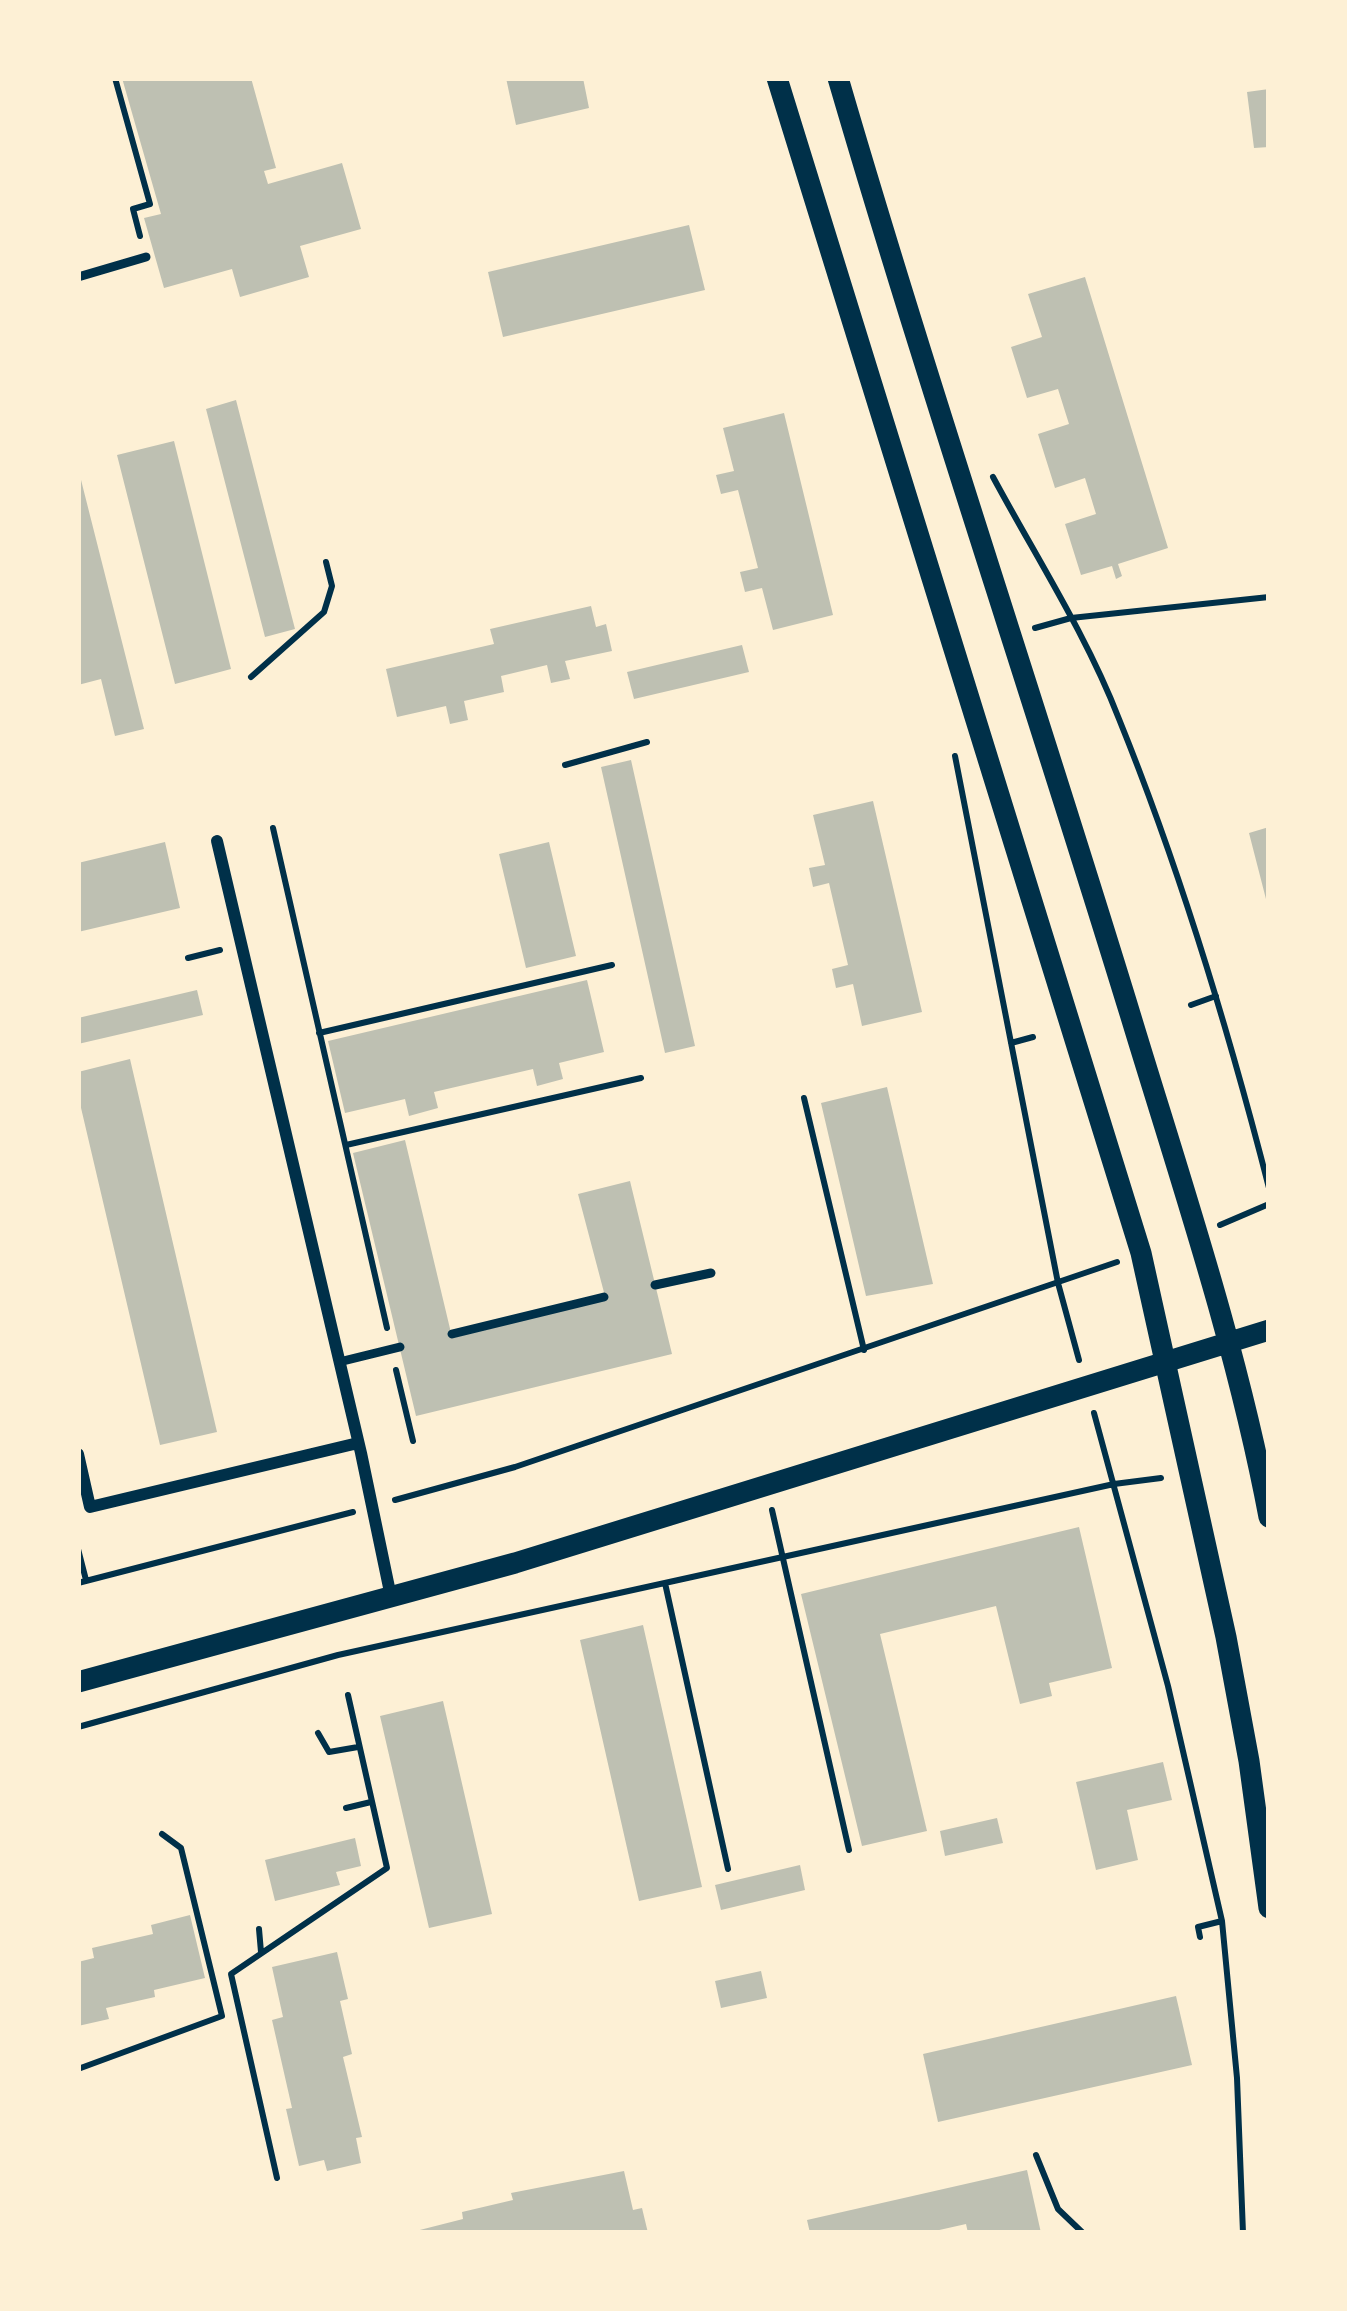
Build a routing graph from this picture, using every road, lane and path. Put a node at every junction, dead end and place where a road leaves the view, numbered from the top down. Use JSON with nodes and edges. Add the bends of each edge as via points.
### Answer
{"nodes":[{"id":1,"x":115,"y":78,"type":"edge"},
{"id":2,"x":777,"y":78,"type":"edge"},
{"id":3,"x":838,"y":78,"type":"edge"},
{"id":4,"x":146,"y":257,"type":"joint"},
{"id":5,"x":78,"y":277,"type":"edge"},
{"id":6,"x":987,"y":463,"type":"dead end"},
{"id":7,"x":326,"y":562,"type":"dead end"},
{"id":8,"x":1269,"y":597,"type":"edge"},
{"id":9,"x":1071,"y":618,"type":"junction"},
{"id":10,"x":251,"y":676,"type":"dead end"},
{"id":11,"x":952,"y":740,"type":"dead end"},
{"id":12,"x":647,"y":742,"type":"dead end"},
{"id":13,"x":565,"y":765,"type":"dead end"},
{"id":14,"x":273,"y":828,"type":"dead end"},
{"id":15,"x":217,"y":841,"type":"dead end"},
{"id":16,"x":242,"y":944,"type":"junction"},
{"id":17,"x":188,"y":958,"type":"dead end"},
{"id":18,"x":613,"y":965,"type":"dead end"},
{"id":19,"x":1217,"y":996,"type":"junction"},
{"id":20,"x":1192,"y":1005,"type":"dead end"},
{"id":21,"x":319,"y":1033,"type":"junction"},
{"id":22,"x":1033,"y":1037,"type":"dead end"},
{"id":23,"x":1011,"y":1043,"type":"junction"},
{"id":24,"x":641,"y":1078,"type":"dead end"},
{"id":25,"x":803,"y":1098,"type":"dead end"},
{"id":26,"x":345,"y":1145,"type":"junction"},
{"id":27,"x":1269,"y":1188,"type":"edge"},
{"id":28,"x":711,"y":1273,"type":"dead end"},
{"id":29,"x":1058,"y":1283,"type":"junction"},
{"id":30,"x":655,"y":1285,"type":"dead end"},
{"id":31,"x":604,"y":1297,"type":"dead end"},
{"id":32,"x":1269,"y":1330,"type":"edge"},
{"id":33,"x":452,"y":1334,"type":"dead end"},
{"id":34,"x":1229,"y":1343,"type":"junction"},
{"id":35,"x":396,"y":1348,"type":"junction"},
{"id":36,"x":864,"y":1350,"type":"junction"},
{"id":37,"x":1165,"y":1359,"type":"junction"},
{"id":38,"x":339,"y":1362,"type":"junction"},
{"id":39,"x":1086,"y":1383,"type":"junction"},
{"id":40,"x":413,"y":1441,"type":"dead end"},
{"id":41,"x":358,"y":1443,"type":"junction"},
{"id":42,"x":78,"y":1454,"type":"edge"},
{"id":43,"x":1190,"y":1474,"type":"junction"},
{"id":44,"x":766,"y":1483,"type":"junction"},
{"id":45,"x":1114,"y":1484,"type":"junction"},
{"id":46,"x":371,"y":1507,"type":"junction"},
{"id":47,"x":84,"y":1509,"type":"edge"},
{"id":48,"x":1269,"y":1517,"type":"edge"},
{"id":49,"x":78,"y":1550,"type":"edge"},
{"id":50,"x":783,"y":1557,"type":"junction"},
{"id":51,"x":82,"y":1581,"type":"edge"},
{"id":52,"x":664,"y":1583,"type":"junction"},
{"id":53,"x":391,"y":1598,"type":"junction"},
{"id":54,"x":78,"y":1682,"type":"edge"},
{"id":55,"x":348,"y":1694,"type":"dead end"},
{"id":56,"x":78,"y":1727,"type":"edge"},
{"id":57,"x":318,"y":1733,"type":"dead end"},
{"id":58,"x":358,"y":1747,"type":"junction"},
{"id":59,"x":371,"y":1802,"type":"junction"},
{"id":60,"x":346,"y":1808,"type":"dead end"},
{"id":61,"x":162,"y":1834,"type":"dead end"},
{"id":62,"x":850,"y":1850,"type":"dead end"},
{"id":63,"x":728,"y":1870,"type":"dead end"},
{"id":64,"x":1269,"y":1908,"type":"edge"},
{"id":65,"x":1222,"y":1922,"type":"junction"},
{"id":66,"x":259,"y":1929,"type":"dead end"},
{"id":67,"x":1200,"y":1936,"type":"dead end"},
{"id":68,"x":261,"y":1952,"type":"junction"},
{"id":69,"x":78,"y":2069,"type":"edge"},
{"id":70,"x":1036,"y":2155,"type":"dead end"},
{"id":71,"x":277,"y":2177,"type":"dead end"},
{"id":72,"x":1083,"y":2233,"type":"edge"},
{"id":73,"x":1244,"y":2233,"type":"edge"}],
"edges":[{"from":1,"to":4,"type":"path","via":[[150,204],[133,209]]},
{"from":2,"to":37,"type":"street","via":[[1127,1207]]},
{"from":3,"to":34,"type":"street"},
{"from":4,"to":5,"type":"lane"},
{"from":6,"to":9,"type":"path"},
{"from":7,"to":10,"type":"path","via":[[332,586],[324,612]]},
{"from":8,"to":9,"type":"path"},
{"from":9,"to":19,"type":"path","via":[[1119,717]]},
{"from":11,"to":23,"type":"path"},
{"from":12,"to":13,"type":"path"},
{"from":14,"to":21,"type":"path"},
{"from":15,"to":16,"type":"street"},
{"from":16,"to":17,"type":"path"},
{"from":16,"to":38,"type":"street"},
{"from":18,"to":21,"type":"path"},
{"from":19,"to":20,"type":"path"},
{"from":19,"to":27,"type":"path"},
{"from":21,"to":26,"type":"path"},
{"from":22,"to":23,"type":"path"},
{"from":23,"to":29,"type":"path"},
{"from":24,"to":26,"type":"path"},
{"from":25,"to":36,"type":"path"},
{"from":26,"to":35,"type":"path"},
{"from":28,"to":30,"type":"lane"},
{"from":29,"to":36,"type":"path"},
{"from":29,"to":39,"type":"path"},
{"from":31,"to":33,"type":"lane"},
{"from":32,"to":34,"type":"street"},
{"from":34,"to":37,"type":"street"},
{"from":34,"to":48,"type":"street"},
{"from":35,"to":38,"type":"lane"},
{"from":35,"to":40,"type":"path"},
{"from":36,"to":46,"type":"path"},
{"from":37,"to":39,"type":"street"},
{"from":37,"to":43,"type":"street"},
{"from":38,"to":41,"type":"street"},
{"from":39,"to":44,"type":"street"},
{"from":39,"to":45,"type":"path"},
{"from":41,"to":46,"type":"street"},
{"from":41,"to":47,"type":"street"},
{"from":42,"to":47,"type":"street"},
{"from":43,"to":45,"type":"path"},
{"from":43,"to":64,"type":"street","via":[[1237,1692]]},
{"from":44,"to":50,"type":"path"},
{"from":44,"to":53,"type":"street"},
{"from":45,"to":50,"type":"path"},
{"from":45,"to":65,"type":"path"},
{"from":46,"to":51,"type":"path"},
{"from":46,"to":53,"type":"street"},
{"from":49,"to":51,"type":"path"},
{"from":50,"to":52,"type":"path"},
{"from":50,"to":62,"type":"path"},
{"from":52,"to":56,"type":"path","via":[[338,1655]]},
{"from":52,"to":63,"type":"path"},
{"from":53,"to":54,"type":"street"},
{"from":55,"to":58,"type":"path"},
{"from":57,"to":58,"type":"path","via":[[329,1752]]},
{"from":58,"to":59,"type":"path"},
{"from":59,"to":60,"type":"path"},
{"from":59,"to":68,"type":"path","via":[[387,1868]]},
{"from":61,"to":69,"type":"path","via":[[181,1848],[222,2016]]},
{"from":65,"to":67,"type":"path","via":[[1198,1927]]},
{"from":65,"to":73,"type":"path"},
{"from":66,"to":68,"type":"path"},
{"from":68,"to":71,"type":"path","via":[[231,1974]]},
{"from":70,"to":72,"type":"path","via":[[1058,2209]]}]}
